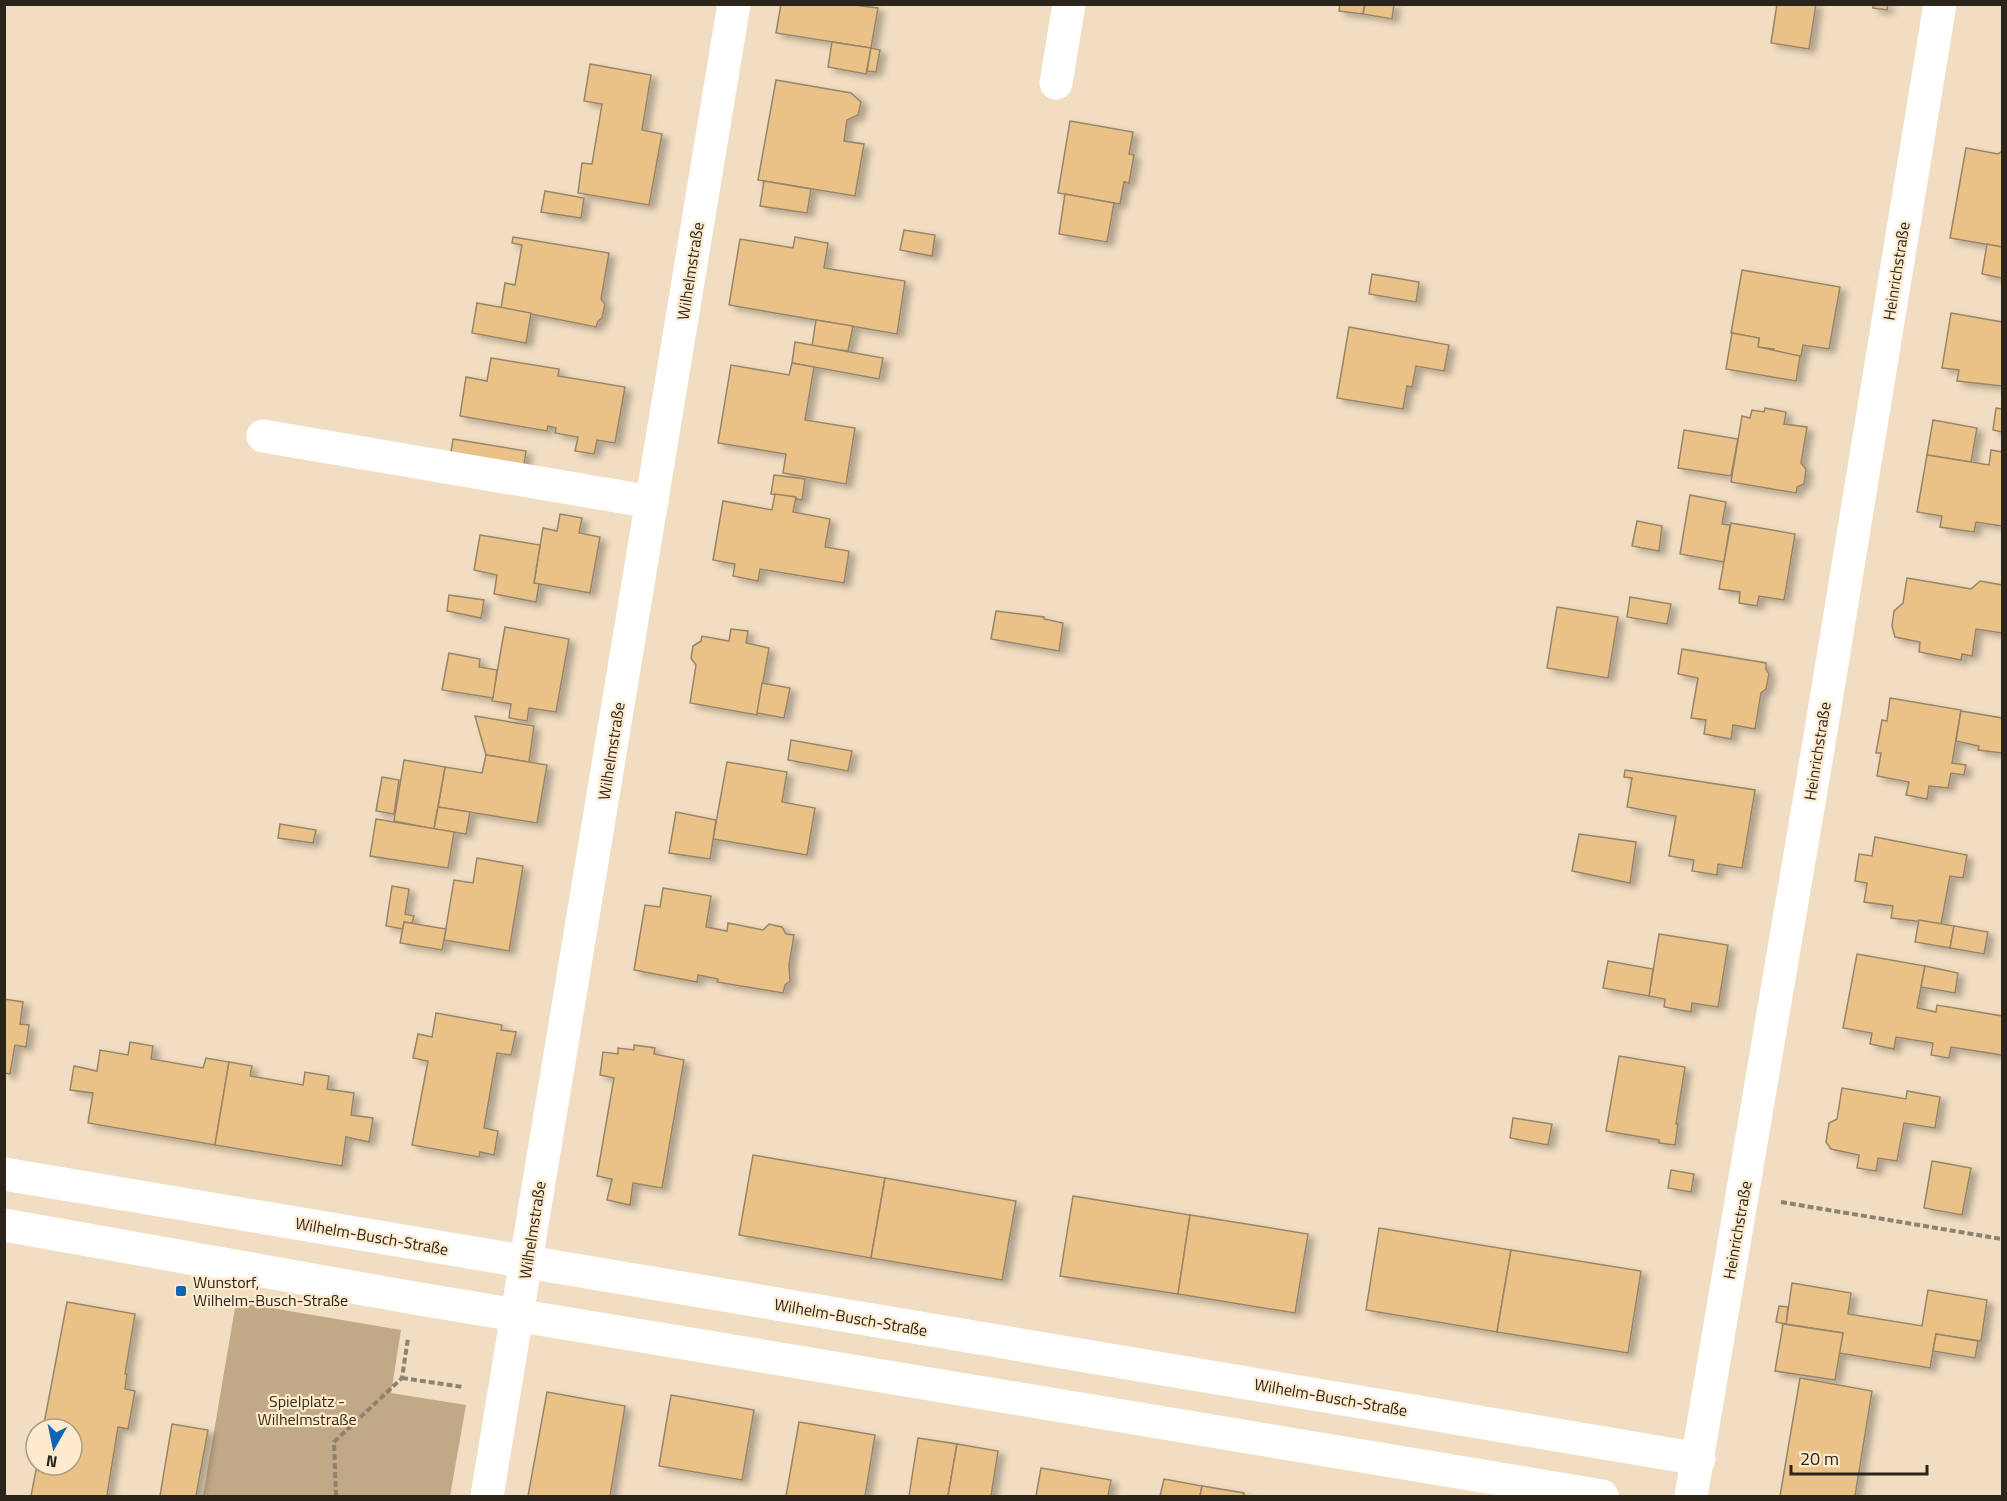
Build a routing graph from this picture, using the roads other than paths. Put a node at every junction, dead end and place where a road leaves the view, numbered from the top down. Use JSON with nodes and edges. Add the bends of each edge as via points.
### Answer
{"nodes":[{"id":1,"x":734,"y":4,"type":"edge"},
{"id":2,"x":1069,"y":4,"type":"edge"},
{"id":3,"x":1940,"y":4,"type":"edge"},
{"id":4,"x":1056,"y":83,"type":"dead end"},
{"id":5,"x":263,"y":436,"type":"dead end"},
{"id":6,"x":652,"y":502,"type":"junction"},
{"id":7,"x":4,"y":1174,"type":"edge"},
{"id":8,"x":4,"y":1225,"type":"edge"},
{"id":9,"x":527,"y":1263,"type":"junction"},
{"id":10,"x":518,"y":1316,"type":"junction"},
{"id":11,"x":1699,"y":1459,"type":"junction"},
{"id":12,"x":487,"y":1497,"type":"edge"},
{"id":13,"x":1602,"y":1497,"type":"edge"},
{"id":14,"x":1691,"y":1497,"type":"edge"}],
"edges":[{"from":1,"to":6,"type":"street","name":"Wilhelmstraße"},
{"from":2,"to":4,"type":"street"},
{"from":3,"to":11,"type":"street","name":"Heinrichstraße"},
{"from":5,"to":6,"type":"street"},
{"from":6,"to":9,"type":"street","name":"Wilhelmstraße"},
{"from":7,"to":9,"type":"street","name":"Wilhelm-Busch-Straße"},
{"from":8,"to":10,"type":"street"},
{"from":9,"to":10,"type":"street","name":"Wilhelmstraße"},
{"from":9,"to":11,"type":"street","name":"Wilhelm-Busch-Straße"},
{"from":10,"to":12,"type":"street","name":"Wilhelmstraße"},
{"from":10,"to":13,"type":"street"},
{"from":11,"to":14,"type":"street","name":"Heinrichstraße"}]}
